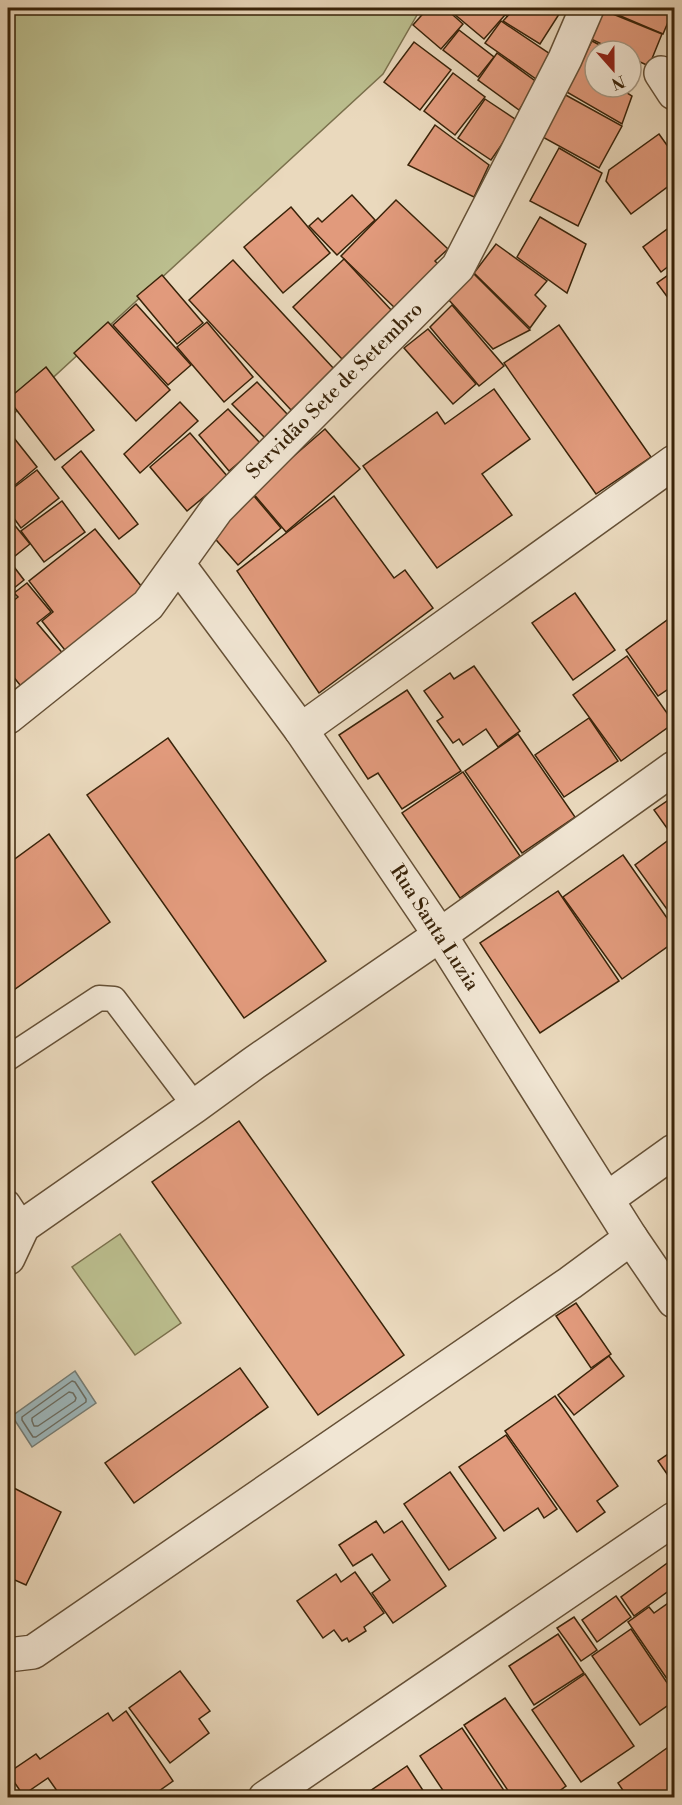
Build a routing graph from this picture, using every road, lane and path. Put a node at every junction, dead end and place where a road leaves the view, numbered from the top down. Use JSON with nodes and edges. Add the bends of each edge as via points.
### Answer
{"nodes":[{"id":1,"x":587,"y":8,"type":"edge"},
{"id":2,"x":675,"y":462,"type":"edge"},
{"id":3,"x":178,"y":564,"type":"junction"},
{"id":4,"x":8,"y":717,"type":"edge"},
{"id":5,"x":301,"y":730,"type":"junction"},
{"id":6,"x":675,"y":768,"type":"edge"},
{"id":7,"x":440,"y":935,"type":"junction"},
{"id":8,"x":8,"y":1058,"type":"edge"},
{"id":9,"x":195,"y":1106,"type":"junction"},
{"id":10,"x":675,"y":1151,"type":"edge"},
{"id":11,"x":607,"y":1199,"type":"junction"},
{"id":12,"x":15,"y":1214,"type":"edge"},
{"id":13,"x":632,"y":1238,"type":"junction"},
{"id":14,"x":8,"y":1258,"type":"edge"},
{"id":15,"x":675,"y":1301,"type":"edge"},
{"id":16,"x":675,"y":1519,"type":"edge"},
{"id":17,"x":8,"y":1655,"type":"edge"},
{"id":18,"x":265,"y":1797,"type":"edge"}],
"edges":[{"from":1,"to":3,"type":"street","name":"Servidão Sete de Setembro","via":[[565,59],[458,267],[217,509]]},
{"from":2,"to":5,"type":"street"},
{"from":3,"to":4,"type":"street","name":"Servidão Sete de Setembro","via":[[148,605]]},
{"from":3,"to":5,"type":"street","name":"Rua Santa Luzia"},
{"from":5,"to":7,"type":"street","name":"Rua Santa Luzia"},
{"from":6,"to":7,"type":"street"},
{"from":7,"to":9,"type":"street"},
{"from":7,"to":11,"type":"street","name":"Rua Santa Luzia"},
{"from":8,"to":9,"type":"lane","via":[[99,998],[114,999]]},
{"from":9,"to":12,"type":"street"},
{"from":10,"to":11,"type":"street"},
{"from":11,"to":13,"type":"street","name":"Rua Santa Luzia"},
{"from":12,"to":14,"type":"street"},
{"from":13,"to":15,"type":"street","name":"Rua Santa Luzia"},
{"from":13,"to":17,"type":"street","via":[[33,1652]]},
{"from":16,"to":18,"type":"street"}]}
